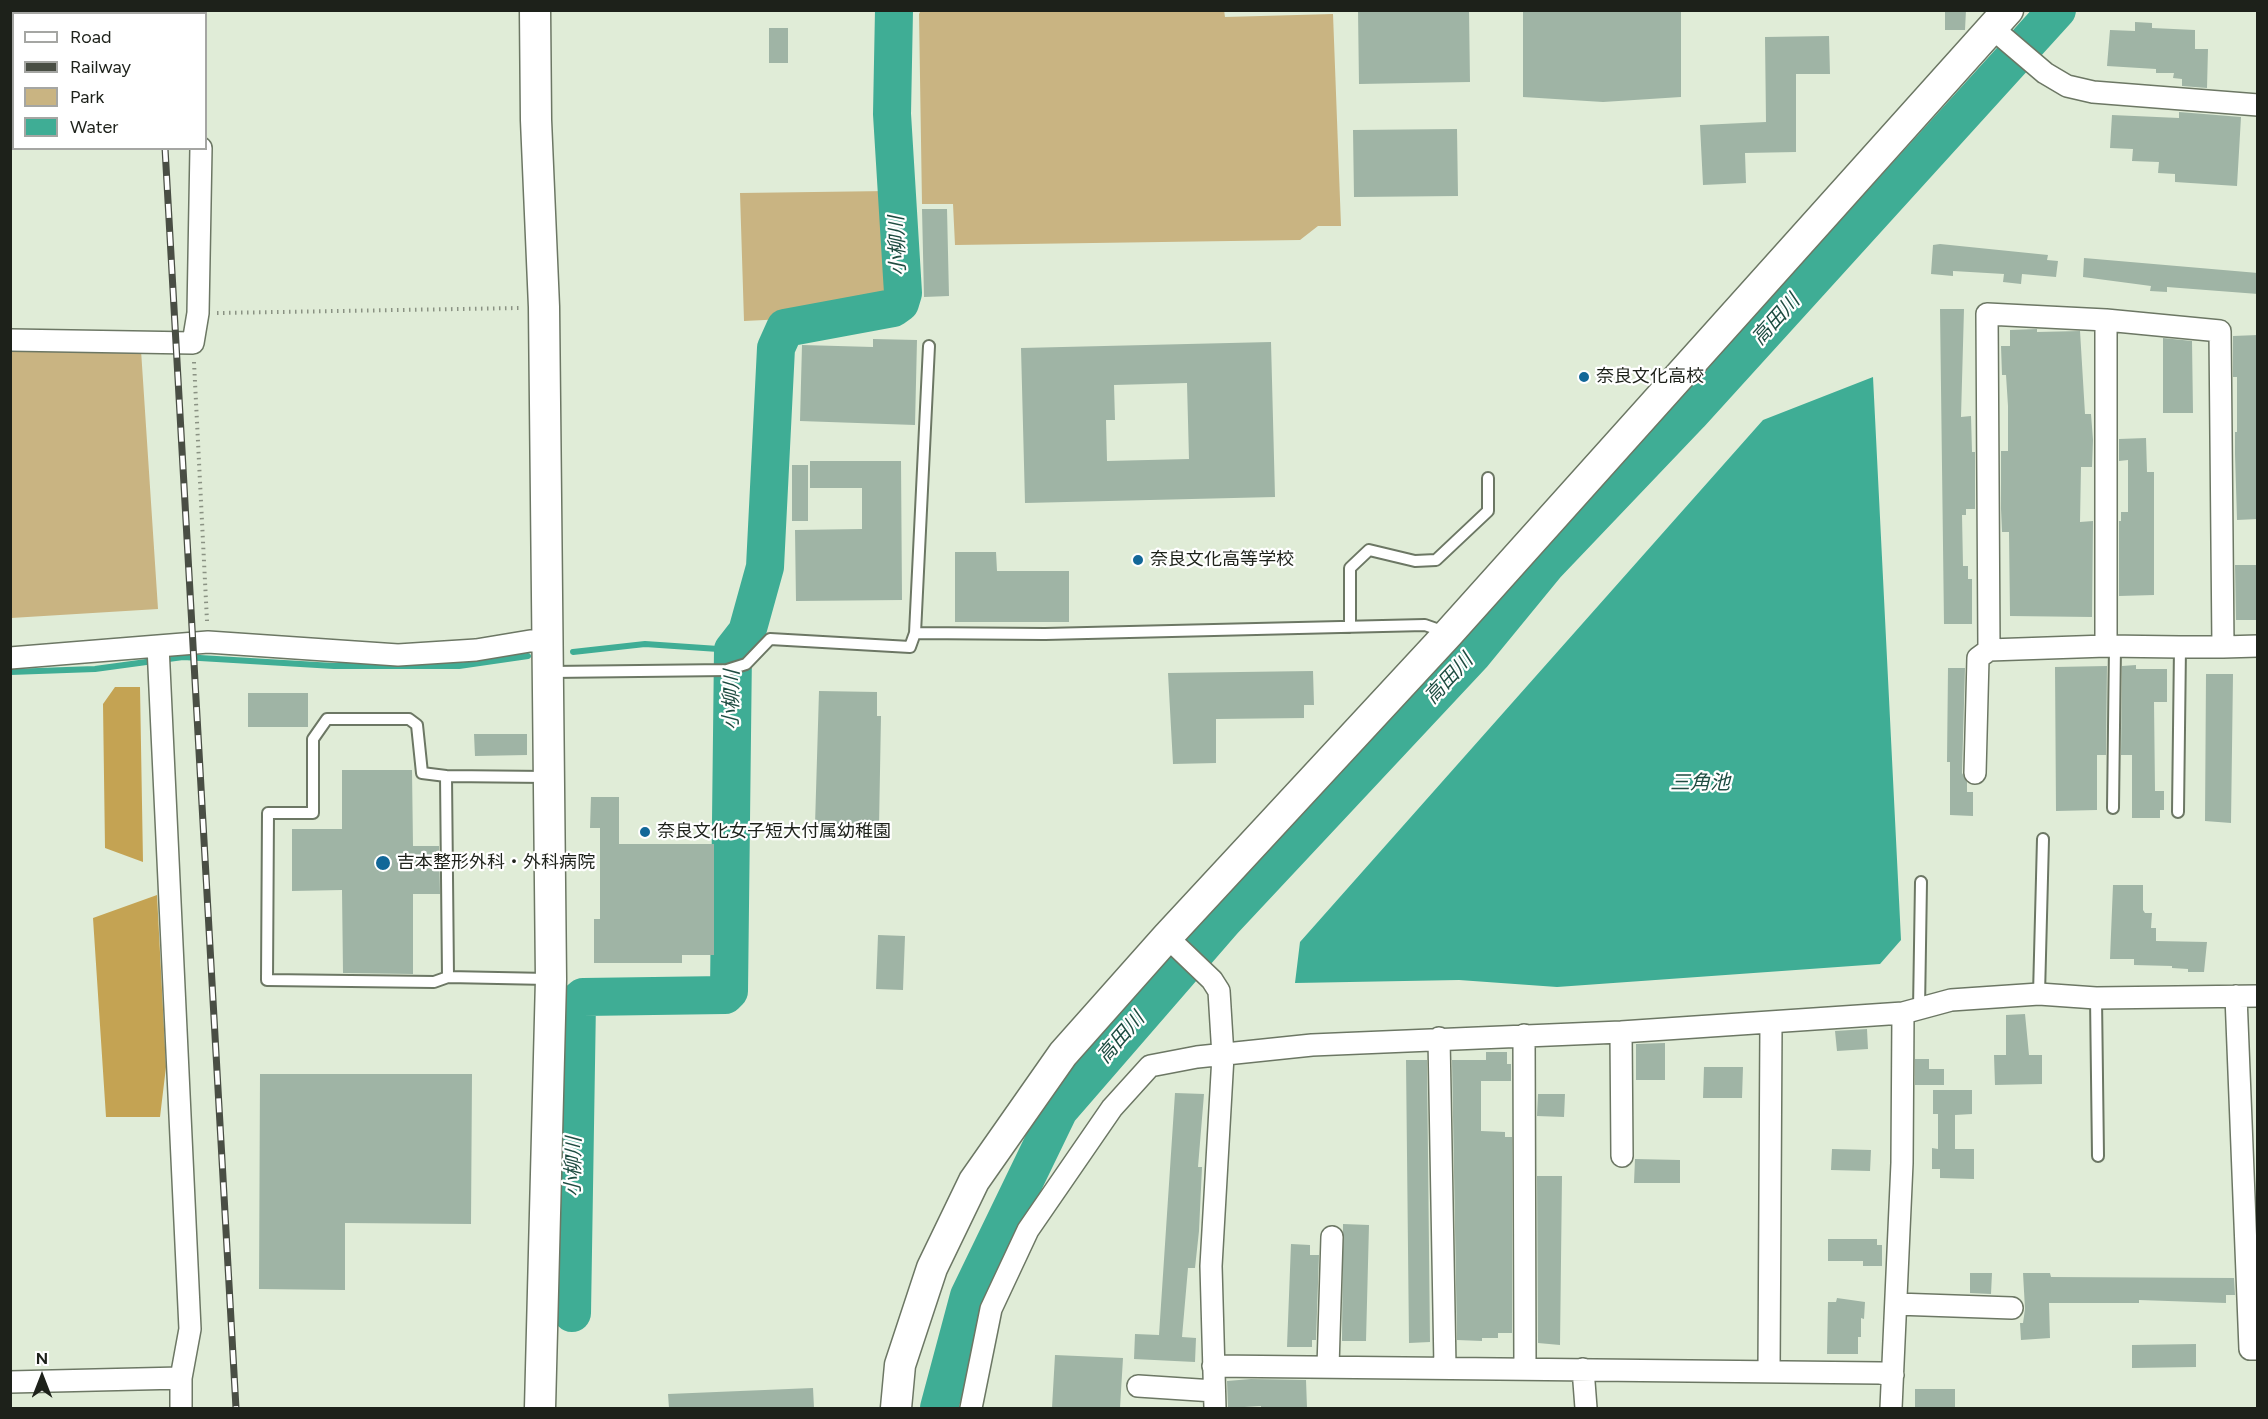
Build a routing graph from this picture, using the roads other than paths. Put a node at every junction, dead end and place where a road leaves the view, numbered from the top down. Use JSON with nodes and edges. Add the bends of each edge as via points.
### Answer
{"nodes":[{"id":1,"x":536,"y":10,"type":"edge"},
{"id":2,"x":2002,"y":26,"type":"edge"},
{"id":3,"x":2258,"y":105,"type":"edge"},
{"id":4,"x":201,"y":150,"type":"edge"},
{"id":5,"x":2106,"y":320,"type":"junction"},
{"id":6,"x":10,"y":340,"type":"edge"},
{"id":7,"x":929,"y":346,"type":"dead end"},
{"id":8,"x":1488,"y":478,"type":"dead end"},
{"id":9,"x":1350,"y":627,"type":"junction"},
{"id":10,"x":915,"y":633,"type":"junction"},
{"id":11,"x":1448,"y":634,"type":"junction"},
{"id":12,"x":547,"y":641,"type":"junction"},
{"id":13,"x":158,"y":646,"type":"junction"},
{"id":14,"x":2110,"y":646,"type":"junction"},
{"id":15,"x":2258,"y":646,"type":"edge"},
{"id":16,"x":2180,"y":647,"type":"junction"},
{"id":17,"x":2223,"y":647,"type":"junction"},
{"id":18,"x":1989,"y":650,"type":"junction"},
{"id":19,"x":10,"y":658,"type":"edge"},
{"id":20,"x":548,"y":672,"type":"junction"},
{"id":21,"x":1975,"y":773,"type":"dead end"},
{"id":22,"x":446,"y":776,"type":"junction"},
{"id":23,"x":549,"y":777,"type":"junction"},
{"id":24,"x":2113,"y":808,"type":"dead end"},
{"id":25,"x":2178,"y":812,"type":"dead end"},
{"id":26,"x":2043,"y":839,"type":"dead end"},
{"id":27,"x":1921,"y":882,"type":"dead end"},
{"id":28,"x":1172,"y":943,"type":"junction"},
{"id":29,"x":448,"y":977,"type":"junction"},
{"id":30,"x":551,"y":979,"type":"junction"},
{"id":31,"x":2039,"y":994,"type":"junction"},
{"id":32,"x":2236,"y":996,"type":"junction"},
{"id":33,"x":2258,"y":996,"type":"edge"},
{"id":34,"x":2096,"y":998,"type":"junction"},
{"id":35,"x":1911,"y":1011,"type":"junction"},
{"id":36,"x":1771,"y":1023,"type":"junction"},
{"id":37,"x":1621,"y":1032,"type":"junction"},
{"id":38,"x":1524,"y":1035,"type":"junction"},
{"id":39,"x":1439,"y":1038,"type":"junction"},
{"id":40,"x":1223,"y":1056,"type":"junction"},
{"id":41,"x":1622,"y":1155,"type":"dead end"},
{"id":42,"x":2098,"y":1155,"type":"dead end"},
{"id":43,"x":1332,"y":1237,"type":"dead end"},
{"id":44,"x":1896,"y":1304,"type":"junction"},
{"id":45,"x":2012,"y":1308,"type":"dead end"},
{"id":46,"x":2258,"y":1349,"type":"edge"},
{"id":47,"x":1213,"y":1366,"type":"junction"},
{"id":48,"x":1328,"y":1366,"type":"junction"},
{"id":49,"x":1445,"y":1367,"type":"junction"},
{"id":50,"x":1525,"y":1369,"type":"junction"},
{"id":51,"x":1583,"y":1369,"type":"junction"},
{"id":52,"x":1769,"y":1371,"type":"junction"},
{"id":53,"x":1893,"y":1375,"type":"junction"},
{"id":54,"x":181,"y":1378,"type":"junction"},
{"id":55,"x":10,"y":1382,"type":"edge"},
{"id":56,"x":1138,"y":1386,"type":"dead end"},
{"id":57,"x":1215,"y":1400,"type":"edge"},
{"id":58,"x":181,"y":1408,"type":"edge"},
{"id":59,"x":540,"y":1408,"type":"edge"},
{"id":60,"x":896,"y":1408,"type":"edge"},
{"id":61,"x":970,"y":1408,"type":"edge"},
{"id":62,"x":1586,"y":1408,"type":"edge"},
{"id":63,"x":1891,"y":1408,"type":"edge"}],
"edges":[{"from":1,"to":12,"type":"street"},
{"from":2,"to":3,"type":"street","via":[[2045,74],[2067,86],[2092,92]]},
{"from":2,"to":11,"type":"street"},
{"from":4,"to":6,"type":"street","via":[[198,314],[193,344]]},
{"from":5,"to":14,"type":"street"},
{"from":5,"to":17,"type":"street","via":[[2220,332]]},
{"from":5,"to":18,"type":"street","via":[[1987,314]]},
{"from":7,"to":10,"type":"lane"},
{"from":8,"to":9,"type":"lane","via":[[1488,511],[1436,560],[1415,561],[1369,550],[1350,568]]},
{"from":9,"to":10,"type":"lane"},
{"from":9,"to":11,"type":"lane","via":[[1425,625]]},
{"from":10,"to":20,"type":"lane","via":[[909,647],[770,639],[747,664],[727,670]]},
{"from":11,"to":28,"type":"street"},
{"from":12,"to":13,"type":"street","via":[[476,651],[398,655],[208,642]]},
{"from":12,"to":20,"type":"street"},
{"from":13,"to":19,"type":"street"},
{"from":13,"to":54,"type":"street","via":[[190,1329]]},
{"from":14,"to":16,"type":"street"},
{"from":14,"to":18,"type":"street"},
{"from":14,"to":24,"type":"lane"},
{"from":15,"to":17,"type":"street"},
{"from":16,"to":17,"type":"street"},
{"from":16,"to":25,"type":"lane"},
{"from":18,"to":21,"type":"street","via":[[1978,658]]},
{"from":20,"to":23,"type":"street"},
{"from":22,"to":23,"type":"lane"},
{"from":22,"to":29,"type":"lane"},
{"from":22,"to":29,"type":"lane","via":[[422,773],[417,725],[409,719],[327,719],[313,739],[313,813],[268,813],[267,980],[434,981]]},
{"from":23,"to":30,"type":"street"},
{"from":26,"to":31,"type":"lane"},
{"from":27,"to":35,"type":"lane"},
{"from":28,"to":40,"type":"street","via":[[1219,991]]},
{"from":28,"to":60,"type":"street","via":[[1063,1054],[974,1181],[932,1268],[900,1365]]},
{"from":29,"to":30,"type":"lane"},
{"from":30,"to":59,"type":"street"},
{"from":31,"to":34,"type":"street"},
{"from":31,"to":35,"type":"street","via":[[1951,999]]},
{"from":32,"to":33,"type":"street"},
{"from":32,"to":34,"type":"street"},
{"from":32,"to":46,"type":"street","via":[[2250,1348]]},
{"from":34,"to":42,"type":"lane"},
{"from":35,"to":36,"type":"street"},
{"from":35,"to":44,"type":"street"},
{"from":36,"to":37,"type":"street"},
{"from":36,"to":52,"type":"street"},
{"from":37,"to":38,"type":"street"},
{"from":37,"to":41,"type":"street"},
{"from":38,"to":39,"type":"street"},
{"from":38,"to":50,"type":"street"},
{"from":39,"to":40,"type":"street","via":[[1312,1045]]},
{"from":39,"to":49,"type":"street"},
{"from":40,"to":47,"type":"street","via":[[1211,1266]]},
{"from":40,"to":61,"type":"street","via":[[1150,1066],[1112,1108],[1028,1230],[991,1309]]},
{"from":43,"to":48,"type":"street"},
{"from":44,"to":45,"type":"street"},
{"from":44,"to":53,"type":"street"},
{"from":47,"to":48,"type":"street"},
{"from":47,"to":57,"type":"street"},
{"from":48,"to":49,"type":"street"},
{"from":49,"to":50,"type":"street"},
{"from":50,"to":51,"type":"street"},
{"from":51,"to":52,"type":"street"},
{"from":51,"to":62,"type":"street"},
{"from":52,"to":53,"type":"street"},
{"from":53,"to":63,"type":"street"},
{"from":54,"to":55,"type":"street"},
{"from":54,"to":58,"type":"street"},
{"from":56,"to":57,"type":"street"}]}
